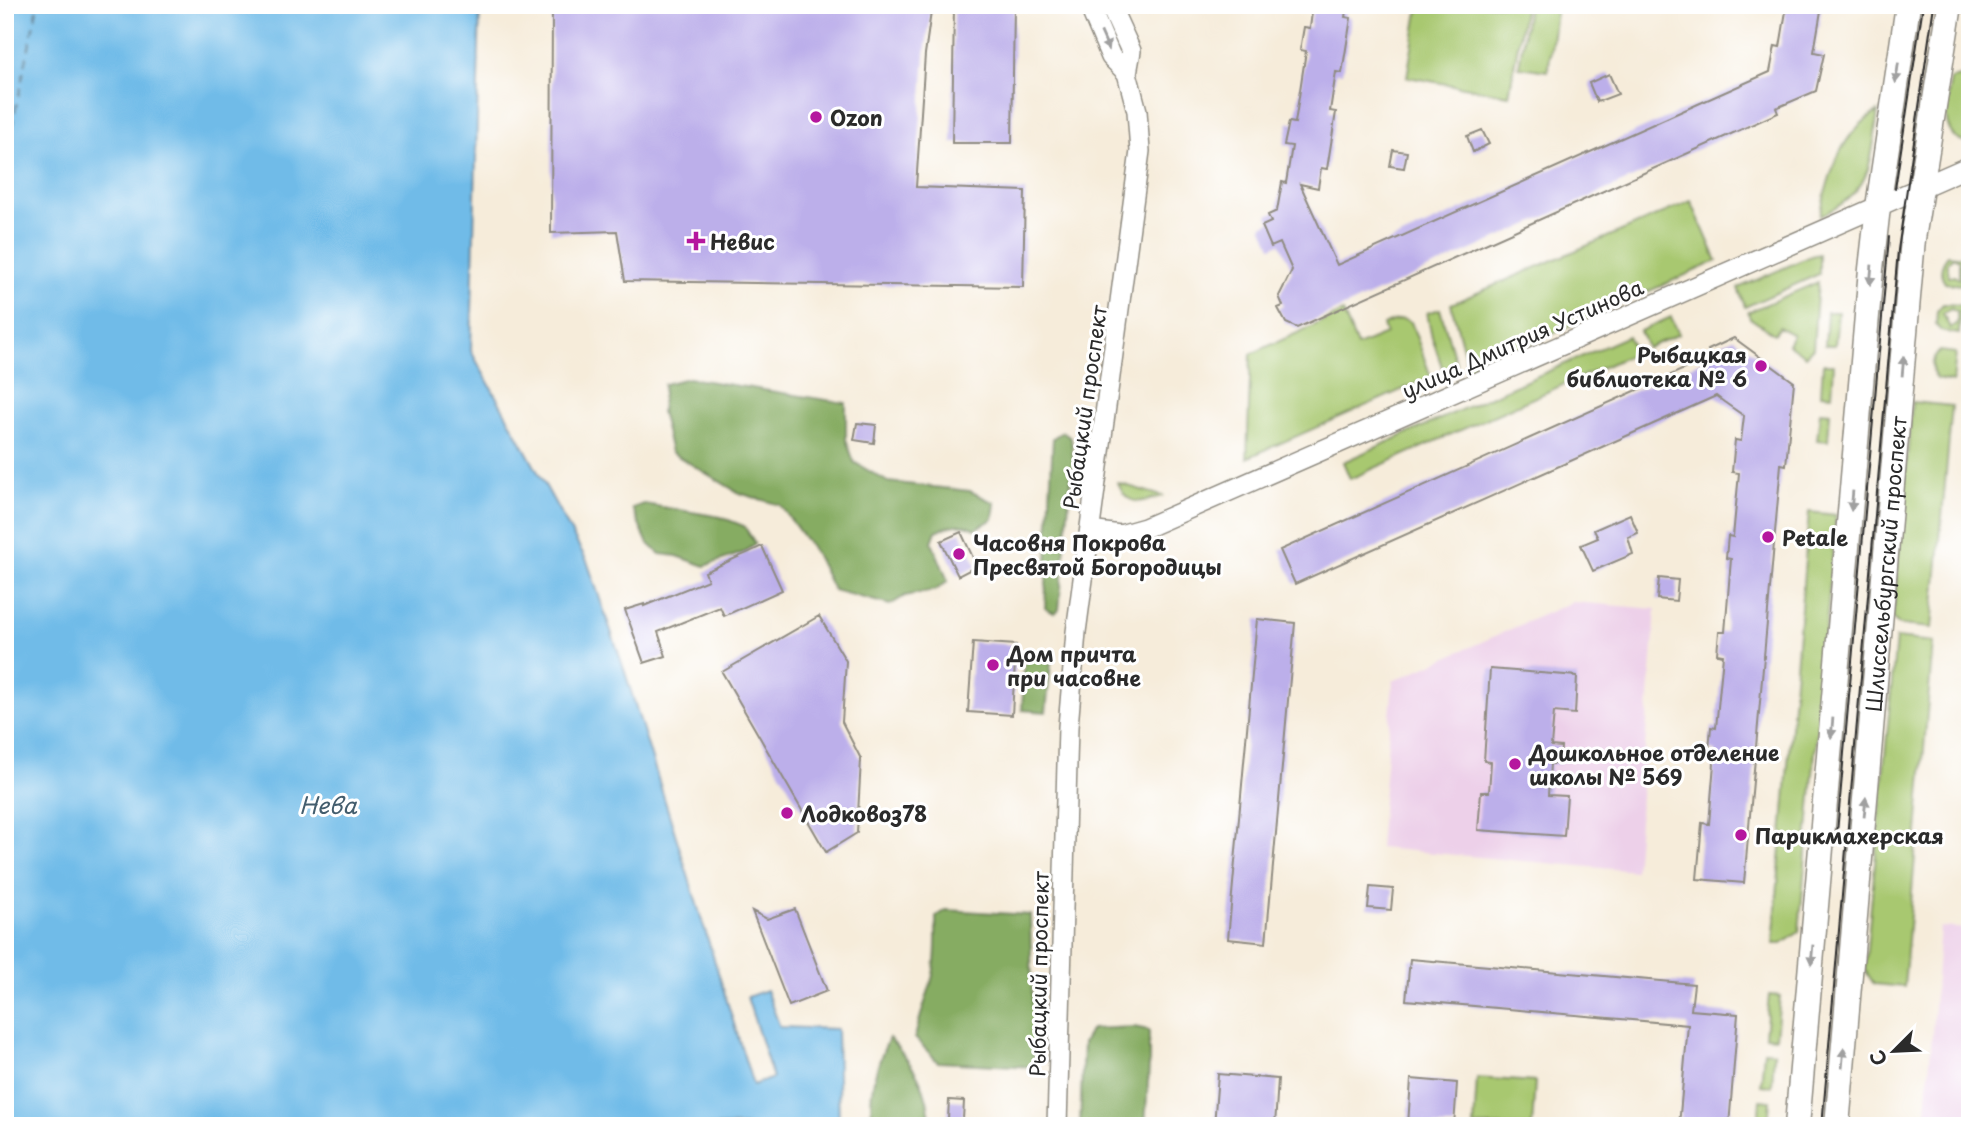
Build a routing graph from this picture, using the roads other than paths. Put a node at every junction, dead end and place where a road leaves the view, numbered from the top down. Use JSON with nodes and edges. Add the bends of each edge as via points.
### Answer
{"nodes":[{"id":1,"x":1089,"y":5,"type":"edge"},
{"id":2,"x":1111,"y":5,"type":"edge"},
{"id":3,"x":1908,"y":5,"type":"edge"},
{"id":4,"x":1950,"y":5,"type":"edge"},
{"id":5,"x":1127,"y":73,"type":"junction"},
{"id":6,"x":1970,"y":166,"type":"edge"},
{"id":7,"x":1921,"y":188,"type":"junction"},
{"id":8,"x":1878,"y":207,"type":"junction"},
{"id":9,"x":1090,"y":531,"type":"junction"},
{"id":10,"x":1056,"y":1126,"type":"edge"},
{"id":11,"x":1797,"y":1126,"type":"edge"},
{"id":12,"x":1837,"y":1126,"type":"edge"}],
"edges":[{"from":1,"to":5,"type":"street","name":"Рыбацкий проспект","one_way":true,"via":[[1111,57]]},
{"from":2,"to":5,"type":"street","name":"Рыбацкий проспект","via":[[1131,51]]},
{"from":3,"to":8,"type":"main road","name":"Шлиссельбургский проспект","one_way":true},
{"from":4,"to":7,"type":"main road","name":"Шлиссельбургский проспект"},
{"from":5,"to":9,"type":"street","name":"Рыбацкий проспект","via":[[1137,111],[1140,151]]},
{"from":6,"to":7,"type":"street","name":"улица Дмитрия Устинова"},
{"from":7,"to":8,"type":"street","name":"улица Дмитрия Устинова"},
{"from":12,"to":7,"type":"main road","name":"Шлиссельбургский проспект","one_way":true},
{"from":8,"to":9,"type":"street","name":"улица Дмитрия Устинова","via":[[1145,528],[1120,535]]},
{"from":8,"to":11,"type":"main road","name":"Шлиссельбургский проспект","one_way":true},
{"from":9,"to":10,"type":"street","name":"Рыбацкий проспект","via":[[1068,727]]}]}
